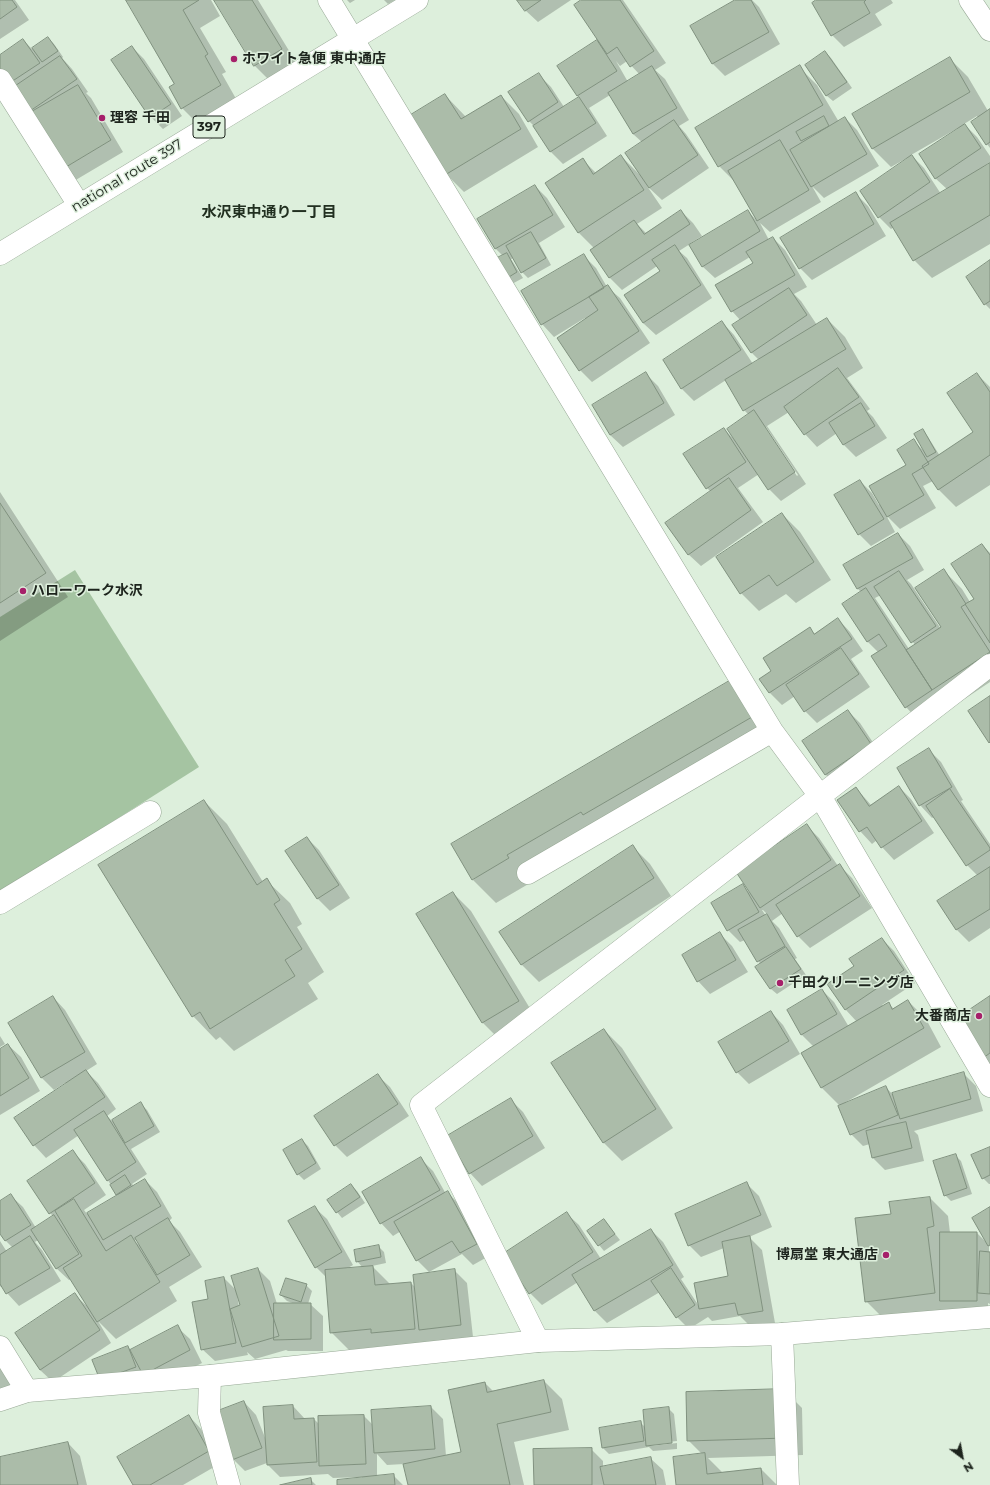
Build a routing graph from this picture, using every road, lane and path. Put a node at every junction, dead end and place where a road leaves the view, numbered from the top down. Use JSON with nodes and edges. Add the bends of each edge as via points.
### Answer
{"nodes":[{"id":1,"x":329,"y":0,"type":"edge"},
{"id":2,"x":417,"y":0,"type":"edge"},
{"id":3,"x":970,"y":0,"type":"edge"},
{"id":4,"x":990,"y":30,"type":"edge"},
{"id":5,"x":353,"y":39,"type":"junction"},
{"id":6,"x":0,"y":80,"type":"edge"},
{"id":7,"x":79,"y":205,"type":"junction"},
{"id":8,"x":0,"y":254,"type":"edge"},
{"id":9,"x":990,"y":665,"type":"edge"},
{"id":10,"x":772,"y":731,"type":"junction"},
{"id":11,"x":820,"y":796,"type":"junction"},
{"id":12,"x":150,"y":812,"type":"dead end"},
{"id":13,"x":528,"y":873,"type":"dead end"},
{"id":14,"x":0,"y":903,"type":"edge"},
{"id":15,"x":990,"y":1086,"type":"edge"},
{"id":16,"x":990,"y":1317,"type":"edge"},
{"id":17,"x":782,"y":1334,"type":"junction"},
{"id":18,"x":538,"y":1341,"type":"junction"},
{"id":19,"x":0,"y":1347,"type":"edge"},
{"id":20,"x":210,"y":1376,"type":"junction"},
{"id":21,"x":27,"y":1391,"type":"junction"},
{"id":22,"x":0,"y":1400,"type":"edge"},
{"id":23,"x":229,"y":1485,"type":"edge"},
{"id":24,"x":788,"y":1485,"type":"edge"}],
"edges":[{"from":1,"to":5,"type":"main road"},
{"from":2,"to":5,"type":"main road","name":"national route 397","number":"397"},
{"from":3,"to":4,"type":"main road"},
{"from":5,"to":7,"type":"main road","name":"national route 397","number":"397"},
{"from":5,"to":10,"type":"main road"},
{"from":6,"to":7,"type":"main road"},
{"from":7,"to":8,"type":"main road","name":"national route 397","number":"397"},
{"from":9,"to":11,"type":"main road"},
{"from":10,"to":11,"type":"main road"},
{"from":10,"to":13,"type":"main road"},
{"from":11,"to":15,"type":"main road"},
{"from":11,"to":18,"type":"main road","via":[[421,1105]]},
{"from":12,"to":14,"type":"main road"},
{"from":16,"to":17,"type":"main road"},
{"from":17,"to":18,"type":"main road"},
{"from":17,"to":24,"type":"main road"},
{"from":18,"to":20,"type":"main road"},
{"from":19,"to":21,"type":"main road"},
{"from":20,"to":21,"type":"main road"},
{"from":20,"to":23,"type":"main road","via":[[209,1413]]},
{"from":21,"to":22,"type":"main road"}]}
